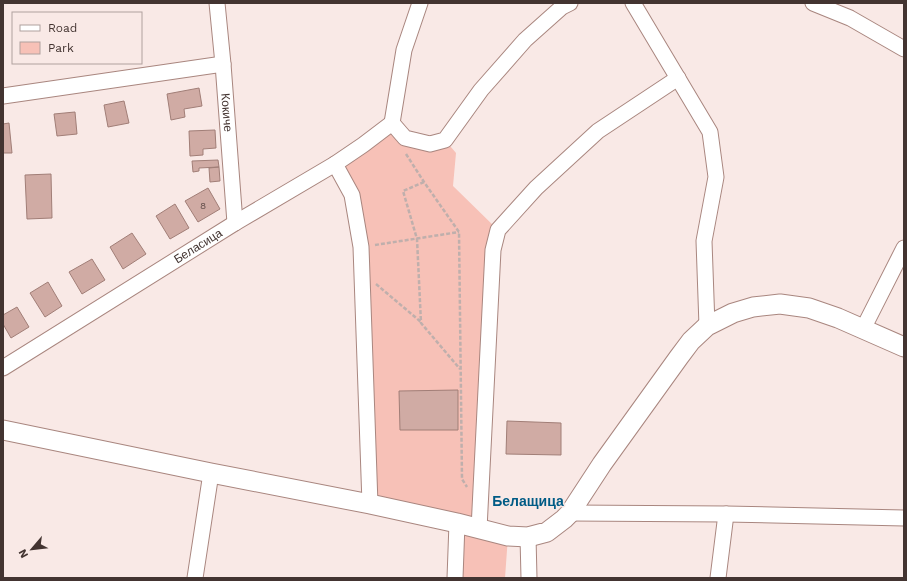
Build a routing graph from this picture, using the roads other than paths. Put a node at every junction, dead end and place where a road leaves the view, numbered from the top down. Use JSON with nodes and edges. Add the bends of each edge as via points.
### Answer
{"nodes":[{"id":1,"x":217,"y":3,"type":"edge"},
{"id":2,"x":420,"y":3,"type":"edge"},
{"id":3,"x":570,"y":3,"type":"edge"},
{"id":4,"x":633,"y":3,"type":"edge"},
{"id":5,"x":813,"y":3,"type":"edge"},
{"id":6,"x":904,"y":48,"type":"edge"},
{"id":7,"x":223,"y":64,"type":"junction"},
{"id":8,"x":678,"y":78,"type":"junction"},
{"id":9,"x":3,"y":96,"type":"edge"},
{"id":10,"x":392,"y":123,"type":"junction"},
{"id":11,"x":335,"y":164,"type":"junction"},
{"id":12,"x":235,"y":223,"type":"junction"},
{"id":13,"x":904,"y":248,"type":"edge"},
{"id":14,"x":708,"y":326,"type":"junction"},
{"id":15,"x":863,"y":329,"type":"junction"},
{"id":16,"x":904,"y":347,"type":"edge"},
{"id":17,"x":3,"y":368,"type":"edge"},
{"id":18,"x":3,"y":430,"type":"edge"},
{"id":19,"x":211,"y":474,"type":"junction"},
{"id":20,"x":370,"y":504,"type":"junction"},
{"id":21,"x":570,"y":513,"type":"junction"},
{"id":22,"x":726,"y":514,"type":"junction"},
{"id":23,"x":904,"y":518,"type":"edge"},
{"id":24,"x":457,"y":523,"type":"junction"},
{"id":25,"x":479,"y":529,"type":"junction"},
{"id":26,"x":528,"y":538,"type":"junction"},
{"id":27,"x":195,"y":578,"type":"edge"},
{"id":28,"x":455,"y":578,"type":"edge"},
{"id":29,"x":529,"y":578,"type":"edge"},
{"id":30,"x":718,"y":578,"type":"edge"}],
"edges":[{"from":1,"to":7,"type":"street","name":"Кокиче"},
{"from":2,"to":10,"type":"street","via":[[404,50]]},
{"from":3,"to":10,"type":"street","via":[[525,40],[481,90],[445,140],[430,144],[405,138]]},
{"from":4,"to":8,"type":"street"},
{"from":5,"to":6,"type":"street","via":[[850,18]]},
{"from":7,"to":9,"type":"street"},
{"from":7,"to":12,"type":"street","name":"Кокиче"},
{"from":8,"to":14,"type":"street","via":[[710,132],[716,177],[704,240]]},
{"from":8,"to":25,"type":"street","via":[[598,131],[536,188],[498,230],[493,250]]},
{"from":10,"to":11,"type":"street","name":"Беласица"},
{"from":11,"to":12,"type":"street","name":"Беласица"},
{"from":11,"to":20,"type":"street","via":[[352,196],[361,247]]},
{"from":12,"to":17,"type":"street","name":"Беласица"},
{"from":13,"to":15,"type":"street"},
{"from":14,"to":15,"type":"street","via":[[733,313],[780,304],[809,308]]},
{"from":14,"to":21,"type":"street","via":[[679,356]]},
{"from":15,"to":16,"type":"street"},
{"from":18,"to":19,"type":"street"},
{"from":19,"to":20,"type":"street"},
{"from":19,"to":27,"type":"street"},
{"from":20,"to":24,"type":"street"},
{"from":21,"to":22,"type":"street"},
{"from":21,"to":26,"type":"street","via":[[546,532]]},
{"from":22,"to":23,"type":"street"},
{"from":22,"to":30,"type":"street"},
{"from":24,"to":25,"type":"street"},
{"from":24,"to":28,"type":"street"},
{"from":25,"to":26,"type":"street"},
{"from":26,"to":29,"type":"street"}]}
